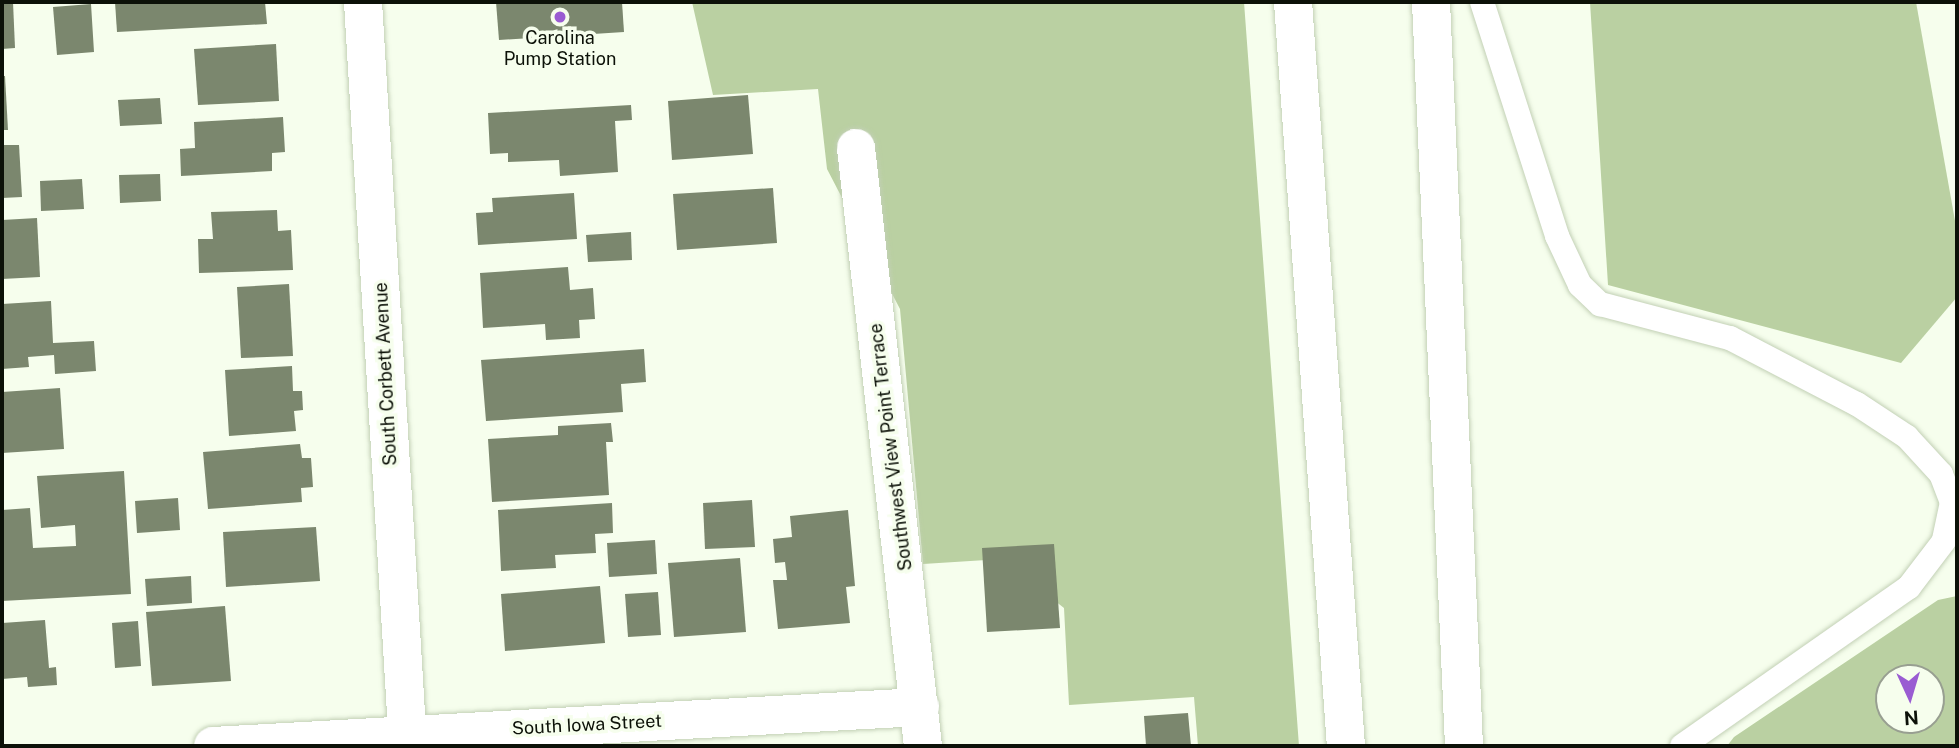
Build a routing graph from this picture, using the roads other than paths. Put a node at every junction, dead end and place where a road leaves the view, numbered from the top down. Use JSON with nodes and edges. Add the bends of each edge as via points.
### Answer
{"nodes":[{"id":1,"x":363,"y":2,"type":"edge"},
{"id":2,"x":1293,"y":2,"type":"edge"},
{"id":3,"x":1431,"y":2,"type":"edge"},
{"id":4,"x":1482,"y":2,"type":"edge"},
{"id":5,"x":856,"y":148,"type":"dead end"},
{"id":6,"x":920,"y":707,"type":"junction"},
{"id":7,"x":407,"y":740,"type":"edge"},
{"id":8,"x":213,"y":746,"type":"edge"},
{"id":9,"x":923,"y":746,"type":"edge"},
{"id":10,"x":1346,"y":746,"type":"edge"},
{"id":11,"x":1464,"y":746,"type":"edge"},
{"id":12,"x":1682,"y":746,"type":"edge"}],
"edges":[{"from":1,"to":7,"type":"main road","name":"South Corbett Avenue"},
{"from":2,"to":10,"type":"main road"},
{"from":3,"to":11,"type":"main road"},
{"from":4,"to":12,"type":"lane","via":[[1557,236],[1580,285],[1600,304],[1730,338],[1857,404],[1908,438],[1941,474],[1952,502],[1944,541],[1909,587]]},
{"from":5,"to":6,"type":"main road","name":"Southwest View Point Terrace"},
{"from":6,"to":7,"type":"main road","name":"South Iowa Street"},
{"from":6,"to":9,"type":"main road","name":"Southwest View Point Terrace"},
{"from":7,"to":8,"type":"main road","name":"South Iowa Street"}]}
